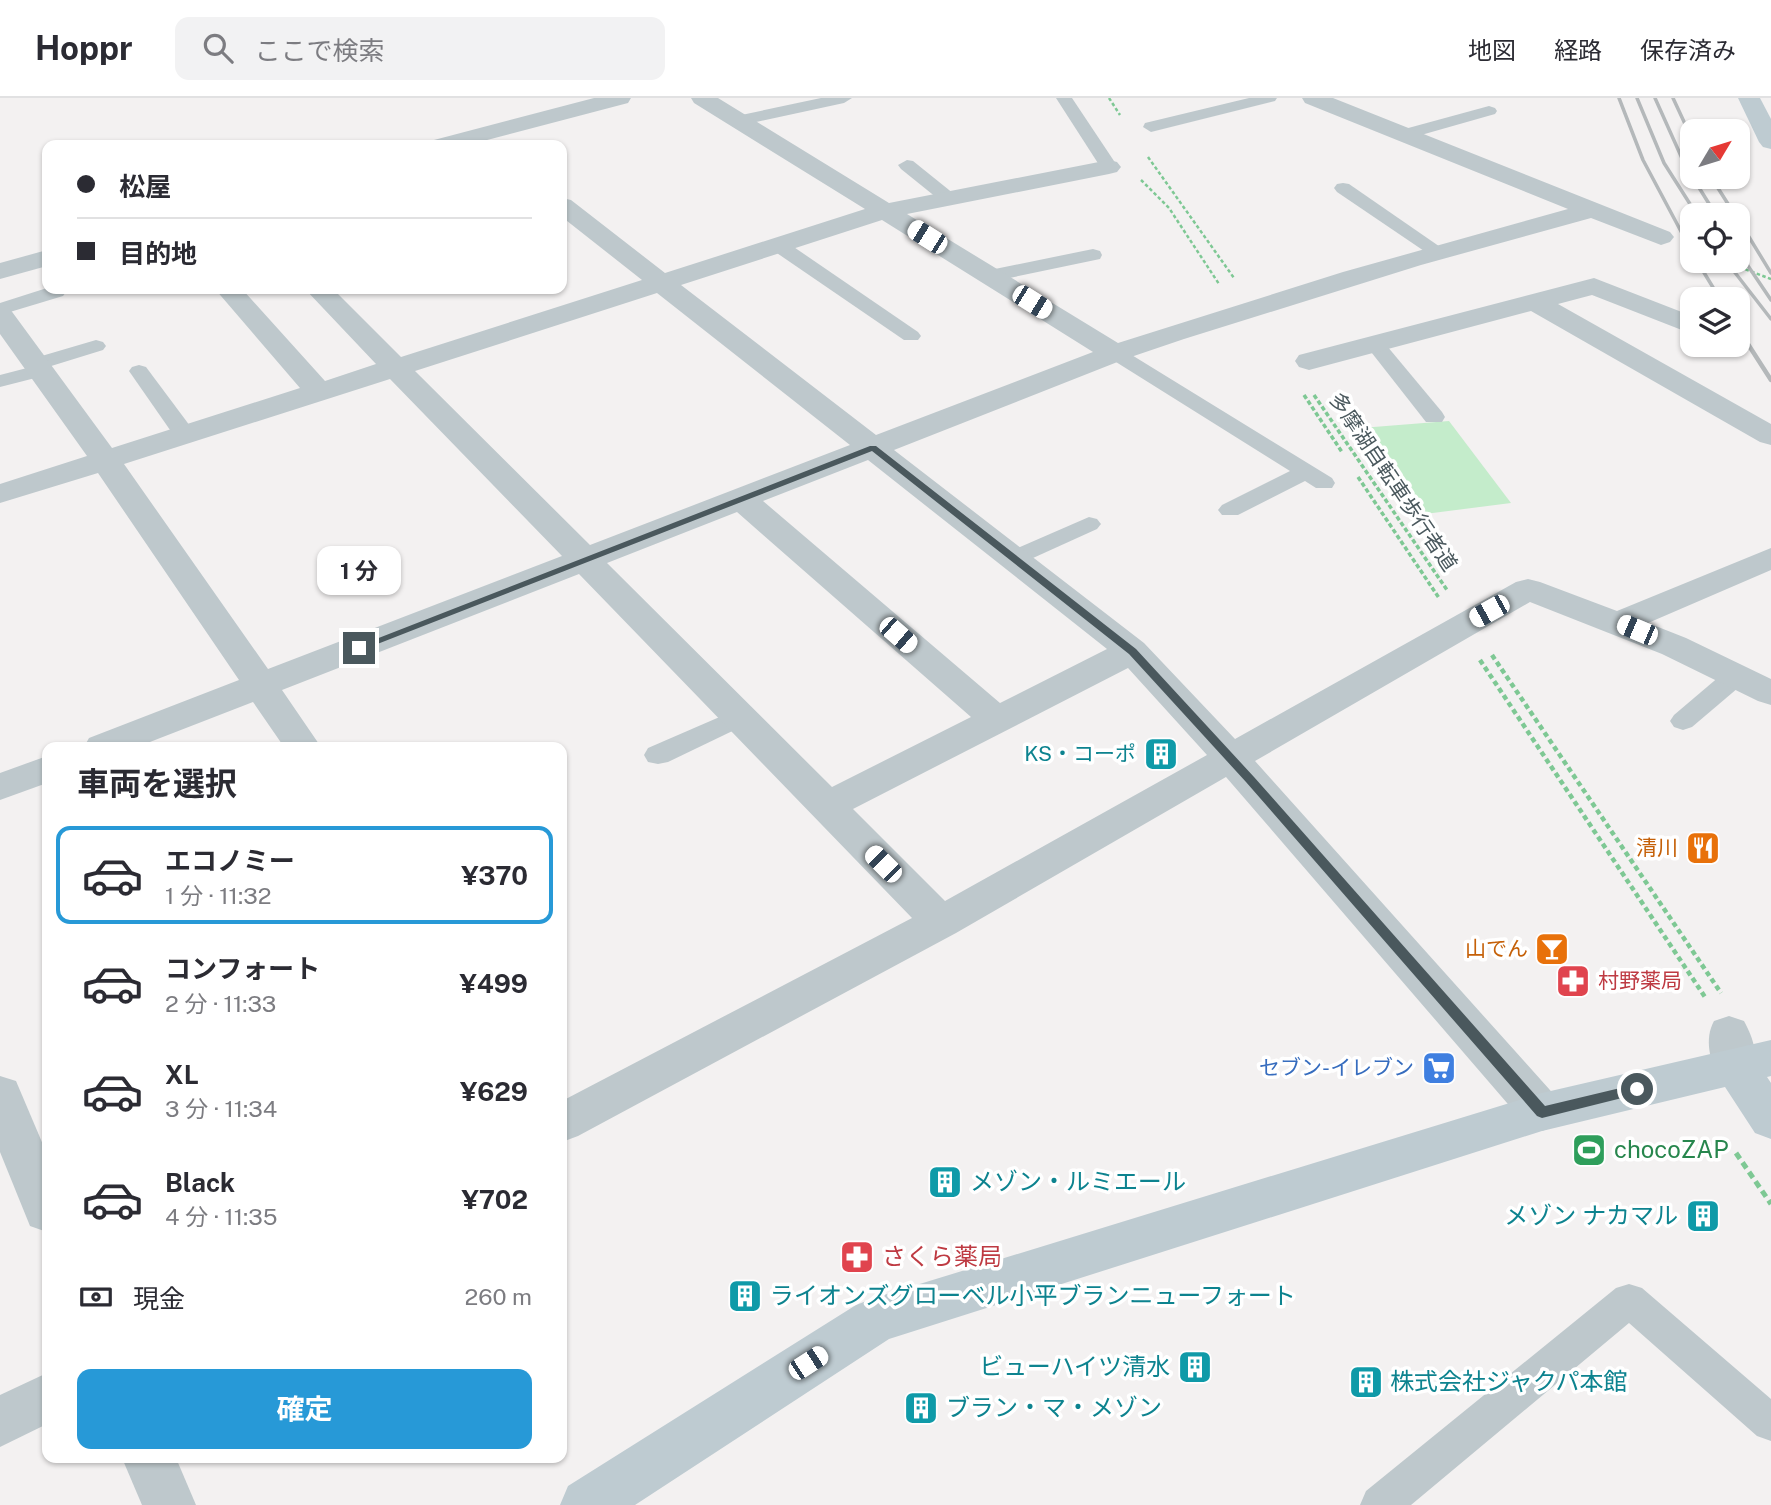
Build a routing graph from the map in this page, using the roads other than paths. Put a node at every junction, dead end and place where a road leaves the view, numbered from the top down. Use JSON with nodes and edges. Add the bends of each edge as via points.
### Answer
{"nodes":[{"id":1,"x":620,"y":98,"type":"edge"},
{"id":2,"x":702,"y":98,"type":"edge"},
{"id":3,"x":844,"y":98,"type":"edge"},
{"id":4,"x":1064,"y":98,"type":"edge"},
{"id":5,"x":1269,"y":98,"type":"edge"},
{"id":6,"x":1313,"y":98,"type":"edge"},
{"id":7,"x":1749,"y":98,"type":"edge"},
{"id":8,"x":1489,"y":111,"type":"dead end"},
{"id":9,"x":738,"y":121,"type":"junction"},
{"id":10,"x":1151,"y":127,"type":"dead end"},
{"id":11,"x":1407,"y":134,"type":"junction"},
{"id":12,"x":482,"y":140,"type":"edge"},
{"id":13,"x":1771,"y":142,"type":"edge"},
{"id":14,"x":907,"y":165,"type":"dead end"},
{"id":15,"x":1109,"y":167,"type":"joint"},
{"id":16,"x":1342,"y":188,"type":"dead end"},
{"id":17,"x":948,"y":198,"type":"junction"},
{"id":18,"x":567,"y":209,"type":"edge"},
{"id":19,"x":1592,"y":210,"type":"junction"},
{"id":20,"x":885,"y":211,"type":"junction"},
{"id":21,"x":1661,"y":237,"type":"dead end"},
{"id":22,"x":778,"y":245,"type":"junction"},
{"id":23,"x":1437,"y":251,"type":"junction"},
{"id":24,"x":1093,"y":256,"type":"dead end"},
{"id":25,"x":42,"y":259,"type":"edge"},
{"id":26,"x":0,"y":271,"type":"edge"},
{"id":27,"x":990,"y":276,"type":"junction"},
{"id":28,"x":663,"y":282,"type":"junction"},
{"id":29,"x":49,"y":294,"type":"edge"},
{"id":30,"x":232,"y":294,"type":"edge"},
{"id":31,"x":323,"y":294,"type":"edge"},
{"id":32,"x":1535,"y":302,"type":"junction"},
{"id":33,"x":0,"y":309,"type":"edge"},
{"id":34,"x":0,"y":316,"type":"edge"},
{"id":35,"x":1680,"y":321,"type":"edge"},
{"id":36,"x":911,"y":337,"type":"dead end"},
{"id":37,"x":1680,"y":339,"type":"edge"},
{"id":38,"x":1375,"y":344,"type":"junction"},
{"id":39,"x":96,"y":346,"type":"dead end"},
{"id":40,"x":1115,"y":353,"type":"junction"},
{"id":41,"x":1634,"y":358,"type":"junction"},
{"id":42,"x":38,"y":367,"type":"junction"},
{"id":43,"x":395,"y":368,"type":"junction"},
{"id":44,"x":139,"y":371,"type":"dead end"},
{"id":45,"x":1309,"y":374,"type":"road end"},
{"id":46,"x":0,"y":382,"type":"edge"},
{"id":47,"x":319,"y":392,"type":"junction"},
{"id":48,"x":1433,"y":417,"type":"dead end"},
{"id":49,"x":185,"y":435,"type":"junction"},
{"id":50,"x":1771,"y":436,"type":"edge"},
{"id":51,"x":873,"y":447,"type":"junction"},
{"id":52,"x":105,"y":460,"type":"junction"},
{"id":53,"x":0,"y":494,"type":"edge"},
{"id":54,"x":741,"y":499,"type":"junction"},
{"id":55,"x":1230,"y":510,"type":"dead end"},
{"id":56,"x":1089,"y":524,"type":"dead end"},
{"id":57,"x":1014,"y":558,"type":"junction"},
{"id":58,"x":1771,"y":558,"type":"edge"},
{"id":59,"x":583,"y":560,"type":"junction"},
{"id":60,"x":1619,"y":622,"type":"junction"},
{"id":61,"x":1132,"y":651,"type":"junction"},
{"id":62,"x":1736,"y":676,"type":"junction"},
{"id":63,"x":259,"y":686,"type":"junction"},
{"id":64,"x":1771,"y":693,"type":"edge"},
{"id":65,"x":738,"y":718,"type":"junction"},
{"id":66,"x":997,"y":720,"type":"junction"},
{"id":67,"x":1683,"y":721,"type":"dead end"},
{"id":68,"x":115,"y":742,"type":"edge"},
{"id":69,"x":299,"y":742,"type":"edge"},
{"id":70,"x":659,"y":755,"type":"dead end"},
{"id":71,"x":1231,"y":759,"type":"junction"},
{"id":72,"x":42,"y":771,"type":"edge"},
{"id":73,"x":0,"y":787,"type":"edge"},
{"id":74,"x":825,"y":807,"type":"junction"},
{"id":75,"x":941,"y":922,"type":"junction"},
{"id":76,"x":1745,"y":1052,"type":"edge"},
{"id":77,"x":0,"y":1094,"type":"edge"},
{"id":78,"x":1542,"y":1112,"type":"junction"},
{"id":79,"x":1771,"y":1120,"type":"edge"},
{"id":80,"x":567,"y":1121,"type":"edge"},
{"id":81,"x":42,"y":1199,"type":"edge"},
{"id":82,"x":42,"y":1400,"type":"edge"},
{"id":83,"x":0,"y":1422,"type":"edge"},
{"id":84,"x":1771,"y":1423,"type":"edge"},
{"id":85,"x":151,"y":1463,"type":"edge"},
{"id":86,"x":169,"y":1505,"type":"edge"},
{"id":87,"x":587,"y":1505,"type":"edge"},
{"id":88,"x":1380,"y":1505,"type":"edge"}],
"edges":[{"from":1,"to":12,"type":"street"},
{"from":2,"to":9,"type":"street"},
{"from":3,"to":9,"type":"lane"},
{"from":4,"to":15,"type":"lane"},
{"from":5,"to":10,"type":"lane"},
{"from":6,"to":11,"type":"street"},
{"from":7,"to":13,"type":"main road"},
{"from":8,"to":11,"type":"lane"},
{"from":9,"to":20,"type":"street"},
{"from":11,"to":19,"type":"street"},
{"from":14,"to":17,"type":"lane"},
{"from":15,"to":17,"type":"street"},
{"from":16,"to":23,"type":"lane"},
{"from":17,"to":20,"type":"street"},
{"from":18,"to":28,"type":"street"},
{"from":19,"to":21,"type":"street"},
{"from":19,"to":23,"type":"street"},
{"from":20,"to":22,"type":"street"},
{"from":20,"to":27,"type":"street"},
{"from":22,"to":28,"type":"street"},
{"from":22,"to":36,"type":"lane"},
{"from":23,"to":40,"type":"street"},
{"from":24,"to":27,"type":"lane"},
{"from":25,"to":26,"type":"street"},
{"from":27,"to":40,"type":"street"},
{"from":28,"to":43,"type":"street"},
{"from":28,"to":51,"type":"street"},
{"from":29,"to":33,"type":"lane"},
{"from":30,"to":47,"type":"street"},
{"from":31,"to":43,"type":"street"},
{"from":32,"to":35,"type":"street","via":[[1594,286]]},
{"from":32,"to":38,"type":"street"},
{"from":32,"to":41,"type":"street"},
{"from":34,"to":42,"type":"street"},
{"from":37,"to":41,"type":"street"},
{"from":38,"to":45,"type":"street"},
{"from":38,"to":48,"type":"lane"},
{"from":39,"to":42,"type":"lane"},
{"from":40,"to":51,"type":"street"},
{"from":40,"to":55,"type":"lane","via":[[1315,477]]},
{"from":41,"to":50,"type":"street"},
{"from":42,"to":46,"type":"lane"},
{"from":42,"to":52,"type":"street"},
{"from":43,"to":47,"type":"street"},
{"from":43,"to":59,"type":"street"},
{"from":44,"to":49,"type":"lane"},
{"from":47,"to":49,"type":"street"},
{"from":49,"to":52,"type":"street"},
{"from":51,"to":54,"type":"street"},
{"from":51,"to":57,"type":"street"},
{"from":52,"to":53,"type":"street"},
{"from":52,"to":63,"type":"street"},
{"from":54,"to":59,"type":"street"},
{"from":54,"to":66,"type":"street"},
{"from":56,"to":57,"type":"lane"},
{"from":57,"to":61,"type":"street"},
{"from":58,"to":60,"type":"street"},
{"from":59,"to":63,"type":"street"},
{"from":59,"to":65,"type":"street"},
{"from":60,"to":62,"type":"street"},
{"from":60,"to":71,"type":"street","via":[[1528,589]]},
{"from":61,"to":66,"type":"street"},
{"from":61,"to":71,"type":"street"},
{"from":62,"to":64,"type":"street"},
{"from":62,"to":67,"type":"lane"},
{"from":63,"to":68,"type":"street"},
{"from":63,"to":69,"type":"street"},
{"from":65,"to":70,"type":"lane"},
{"from":65,"to":74,"type":"street"},
{"from":66,"to":74,"type":"street"},
{"from":71,"to":75,"type":"street"},
{"from":71,"to":78,"type":"street"},
{"from":72,"to":73,"type":"street"},
{"from":74,"to":75,"type":"street"},
{"from":75,"to":80,"type":"street"},
{"from":76,"to":78,"type":"main road"},
{"from":76,"to":79,"type":"main road"},
{"from":77,"to":81,"type":"street"},
{"from":78,"to":87,"type":"main road","via":[[874,1321]]},
{"from":82,"to":83,"type":"street"},
{"from":84,"to":88,"type":"lane","via":[[1629,1300]]},
{"from":85,"to":86,"type":"street"}]}
